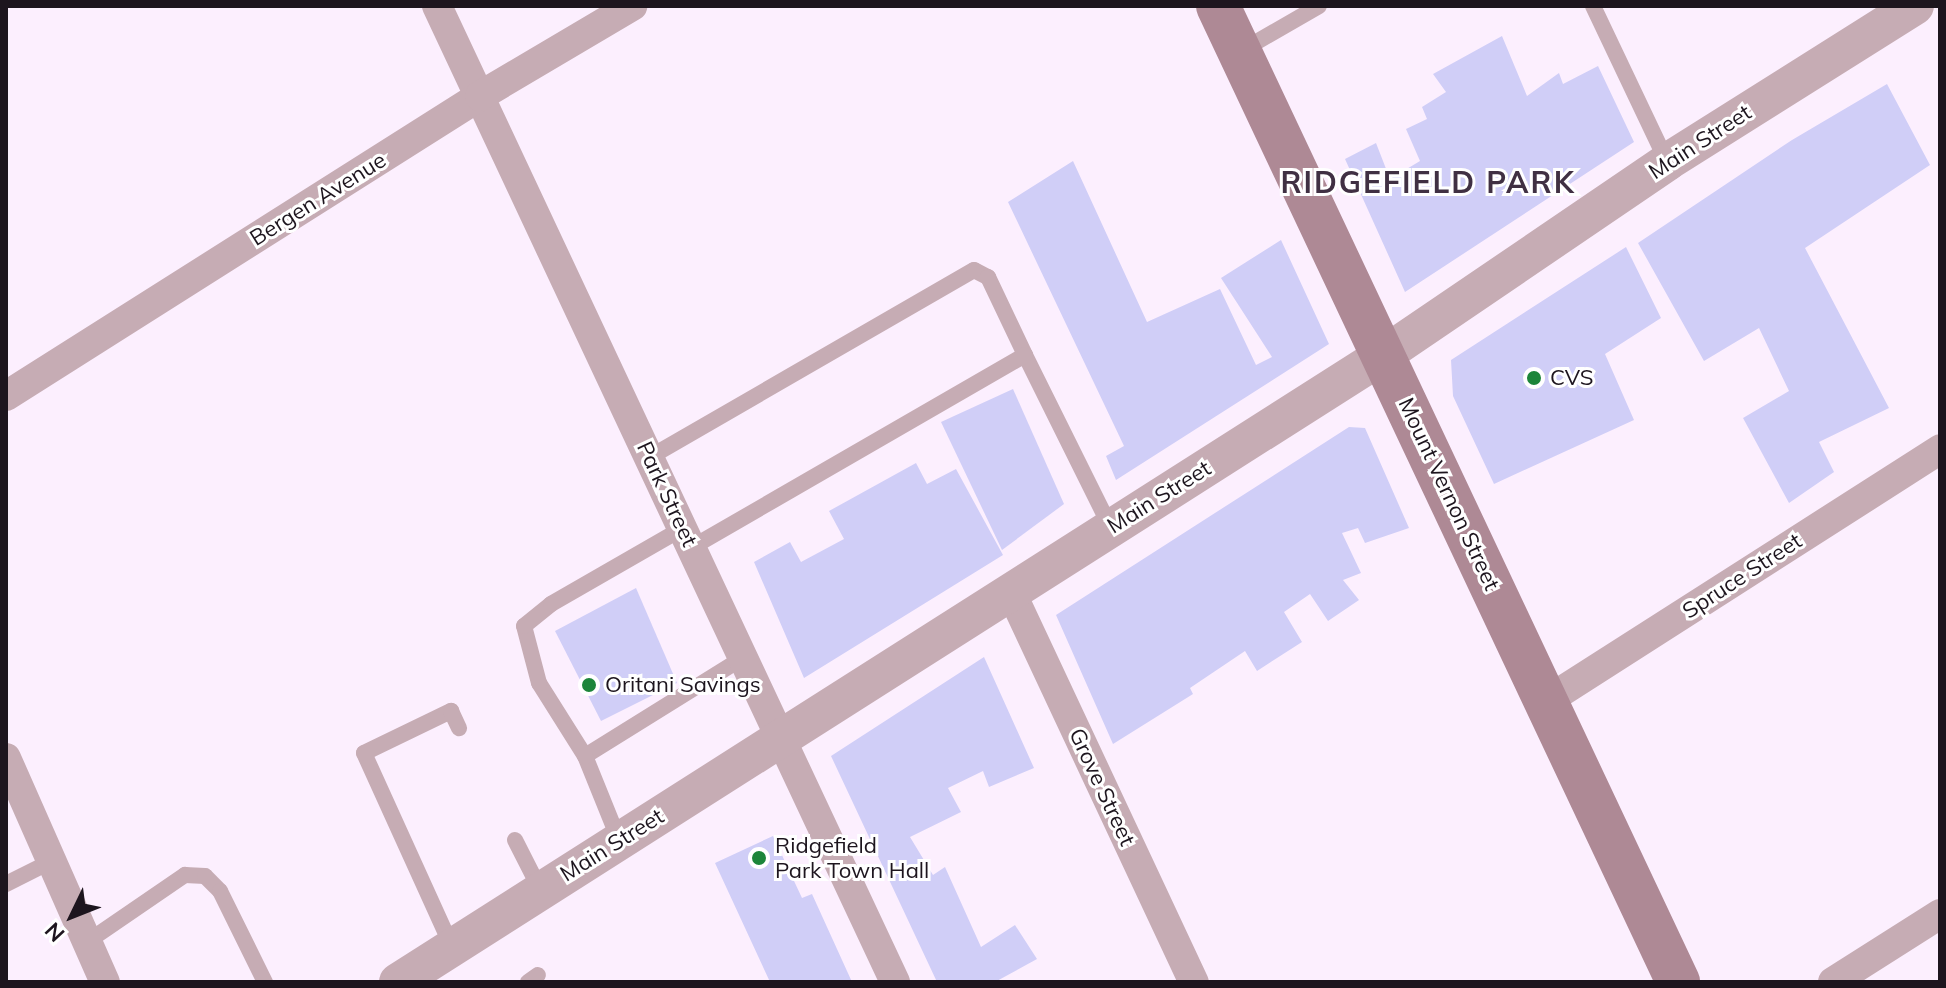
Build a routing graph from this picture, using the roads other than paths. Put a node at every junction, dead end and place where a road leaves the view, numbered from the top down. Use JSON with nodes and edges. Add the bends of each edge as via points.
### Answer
{"nodes":[{"id":1,"x":437,"y":6,"type":"edge"},
{"id":2,"x":632,"y":6,"type":"edge"},
{"id":3,"x":1218,"y":6,"type":"edge"},
{"id":4,"x":1319,"y":6,"type":"edge"},
{"id":5,"x":1593,"y":6,"type":"edge"},
{"id":6,"x":1915,"y":6,"type":"edge"},
{"id":7,"x":1240,"y":52,"type":"junction"},
{"id":8,"x":480,"y":96,"type":"junction"},
{"id":9,"x":1667,"y":162,"type":"junction"},
{"id":10,"x":1385,"y":354,"type":"junction"},
{"id":11,"x":1025,"y":355,"type":"junction"},
{"id":12,"x":6,"y":396,"type":"edge"},
{"id":13,"x":1940,"y":449,"type":"edge"},
{"id":14,"x":650,"y":457,"type":"junction"},
{"id":15,"x":1111,"y":528,"type":"junction"},
{"id":16,"x":688,"y":538,"type":"junction"},
{"id":17,"x":1011,"y":592,"type":"junction"},
{"id":18,"x":744,"y":657,"type":"junction"},
{"id":19,"x":1545,"y":702,"type":"junction"},
{"id":20,"x":459,"y":728,"type":"dead end"},
{"id":21,"x":784,"y":737,"type":"junction"},
{"id":22,"x":585,"y":756,"type":"junction"},
{"id":23,"x":6,"y":758,"type":"edge"},
{"id":24,"x":515,"y":840,"type":"dead end"},
{"id":25,"x":619,"y":840,"type":"junction"},
{"id":26,"x":52,"y":861,"type":"junction"},
{"id":27,"x":6,"y":884,"type":"edge"},
{"id":28,"x":541,"y":891,"type":"junction"},
{"id":29,"x":1940,"y":914,"type":"edge"},
{"id":30,"x":87,"y":942,"type":"junction"},
{"id":31,"x":452,"y":947,"type":"junction"},
{"id":32,"x":401,"y":981,"type":"edge"},
{"id":33,"x":105,"y":982,"type":"edge"},
{"id":34,"x":265,"y":982,"type":"edge"},
{"id":35,"x":895,"y":982,"type":"edge"},
{"id":36,"x":1194,"y":982,"type":"edge"},
{"id":37,"x":1678,"y":982,"type":"edge"},
{"id":38,"x":1833,"y":982,"type":"edge"}],
"edges":[{"from":1,"to":8,"type":"street","name":"Park Street"},
{"from":2,"to":8,"type":"street","name":"Bergen Avenue"},
{"from":3,"to":7,"type":"main road","name":"Mount Vernon Street"},
{"from":4,"to":7,"type":"lane"},
{"from":5,"to":9,"type":"lane"},
{"from":6,"to":9,"type":"street","name":"Main Street"},
{"from":7,"to":10,"type":"main road","name":"Mount Vernon Street"},
{"from":8,"to":12,"type":"street","name":"Bergen Avenue"},
{"from":8,"to":14,"type":"street","name":"Park Street"},
{"from":9,"to":10,"type":"street","name":"Main Street"},
{"from":10,"to":15,"type":"street","name":"Main Street"},
{"from":10,"to":19,"type":"main road","name":"Mount Vernon Street"},
{"from":11,"to":14,"type":"lane","via":[[988,277],[974,270]]},
{"from":11,"to":15,"type":"lane"},
{"from":11,"to":16,"type":"lane"},
{"from":13,"to":19,"type":"street","name":"Spruce Street"},
{"from":14,"to":16,"type":"street","name":"Park Street"},
{"from":15,"to":17,"type":"street","name":"Main Street"},
{"from":16,"to":18,"type":"street","name":"Park Street"},
{"from":16,"to":22,"type":"lane","via":[[551,604],[524,626],[539,683]]},
{"from":17,"to":21,"type":"street","name":"Main Street"},
{"from":17,"to":36,"type":"street","name":"Grove Street"},
{"from":18,"to":21,"type":"street","name":"Park Street"},
{"from":18,"to":22,"type":"lane"},
{"from":19,"to":37,"type":"main road","name":"Mount Vernon Street"},
{"from":20,"to":31,"type":"lane","via":[[451,711],[364,753]]},
{"from":21,"to":25,"type":"street","name":"Main Street"},
{"from":21,"to":35,"type":"street","name":"Park Street"},
{"from":22,"to":25,"type":"lane"},
{"from":23,"to":26,"type":"street"},
{"from":24,"to":28,"type":"lane"},
{"from":25,"to":28,"type":"street","name":"Main Street"},
{"from":26,"to":27,"type":"lane"},
{"from":26,"to":30,"type":"street"},
{"from":28,"to":31,"type":"street","name":"Main Street"},
{"from":29,"to":38,"type":"street"},
{"from":30,"to":33,"type":"street"},
{"from":30,"to":34,"type":"lane","via":[[185,875],[205,876],[220,891]]},
{"from":31,"to":32,"type":"street","name":"Main Street"}]}
